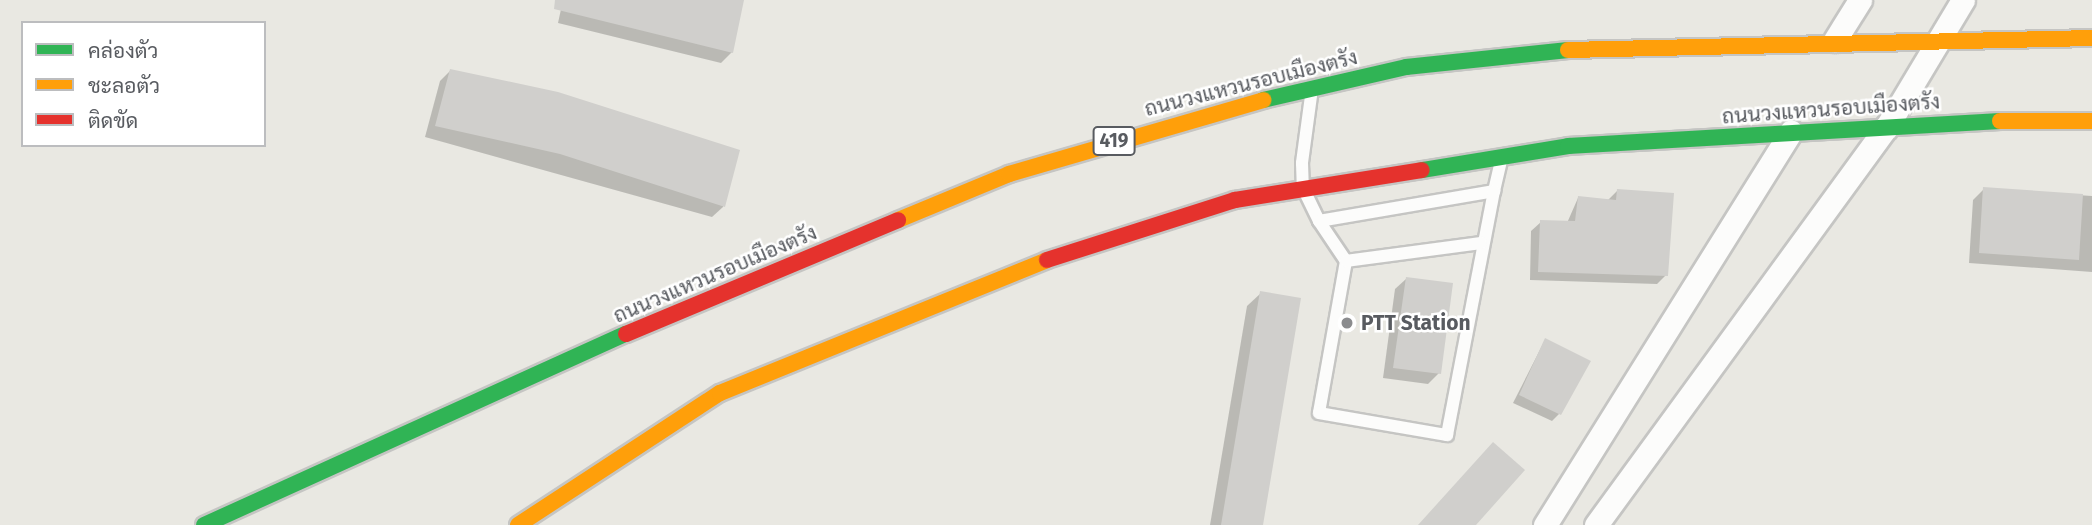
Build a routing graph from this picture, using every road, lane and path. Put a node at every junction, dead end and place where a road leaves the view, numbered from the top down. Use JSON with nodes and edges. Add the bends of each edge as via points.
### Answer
{"nodes":[{"id":1,"x":1860,"y":0,"type":"edge"},
{"id":2,"x":1963,"y":0,"type":"edge"},
{"id":3,"x":2092,"y":38,"type":"edge"},
{"id":4,"x":1936,"y":39,"type":"junction"},
{"id":5,"x":1835,"y":40,"type":"junction"},
{"id":6,"x":1314,"y":88,"type":"junction"},
{"id":7,"x":2092,"y":121,"type":"edge"},
{"id":8,"x":1886,"y":128,"type":"junction"},
{"id":9,"x":1791,"y":132,"type":"junction"},
{"id":10,"x":1502,"y":157,"type":"junction"},
{"id":11,"x":1303,"y":188,"type":"junction"},
{"id":12,"x":1494,"y":191,"type":"junction"},
{"id":13,"x":1319,"y":221,"type":"junction"},
{"id":14,"x":1481,"y":243,"type":"junction"},
{"id":15,"x":1346,"y":261,"type":"junction"},
{"id":16,"x":204,"y":525,"type":"edge"},
{"id":17,"x":518,"y":525,"type":"edge"},
{"id":18,"x":1545,"y":525,"type":"edge"},
{"id":19,"x":1597,"y":525,"type":"edge"}],
"edges":[{"from":1,"to":5,"type":"street"},
{"from":2,"to":4,"type":"street"},
{"from":3,"to":4,"type":"highway","name":"ถนนวงแหวนรอบเมืองตรัง","number":"419"},
{"from":4,"to":5,"type":"highway","name":"ถนนวงแหวนรอบเมืองตรัง","number":"419"},
{"from":4,"to":8,"type":"street"},
{"from":5,"to":6,"type":"highway","name":"ถนนวงแหวนรอบเมืองตรัง","number":"419","via":[[1606,46],[1406,67]]},
{"from":6,"to":11,"type":"lane","via":[[1301,137]]},
{"from":6,"to":16,"type":"highway","name":"ถนนวงแหวนรอบเมืองตรัง","number":"419","via":[[1197,114],[1009,174],[546,367]]},
{"from":7,"to":8,"type":"highway","name":"ถนนวงแหวนรอบเมืองตรัง"},
{"from":8,"to":9,"type":"highway","name":"ถนนวงแหวนรอบเมืองตรัง"},
{"from":8,"to":19,"type":"street"},
{"from":9,"to":10,"type":"highway","name":"ถนนวงแหวนรอบเมืองตรัง","via":[[1568,146]]},
{"from":9,"to":18,"type":"street"},
{"from":10,"to":11,"type":"highway","name":"ถนนวงแหวนรอบเมืองตรัง"},
{"from":10,"to":12,"type":"lane"},
{"from":11,"to":13,"type":"lane"},
{"from":11,"to":17,"type":"highway","name":"ถนนวงแหวนรอบเมืองตรัง","via":[[1235,200],[993,277],[720,393]]},
{"from":12,"to":13,"type":"lane"},
{"from":12,"to":14,"type":"lane"},
{"from":13,"to":15,"type":"lane"},
{"from":14,"to":15,"type":"lane"},
{"from":14,"to":15,"type":"lane","via":[[1447,435],[1319,412]]}]}
